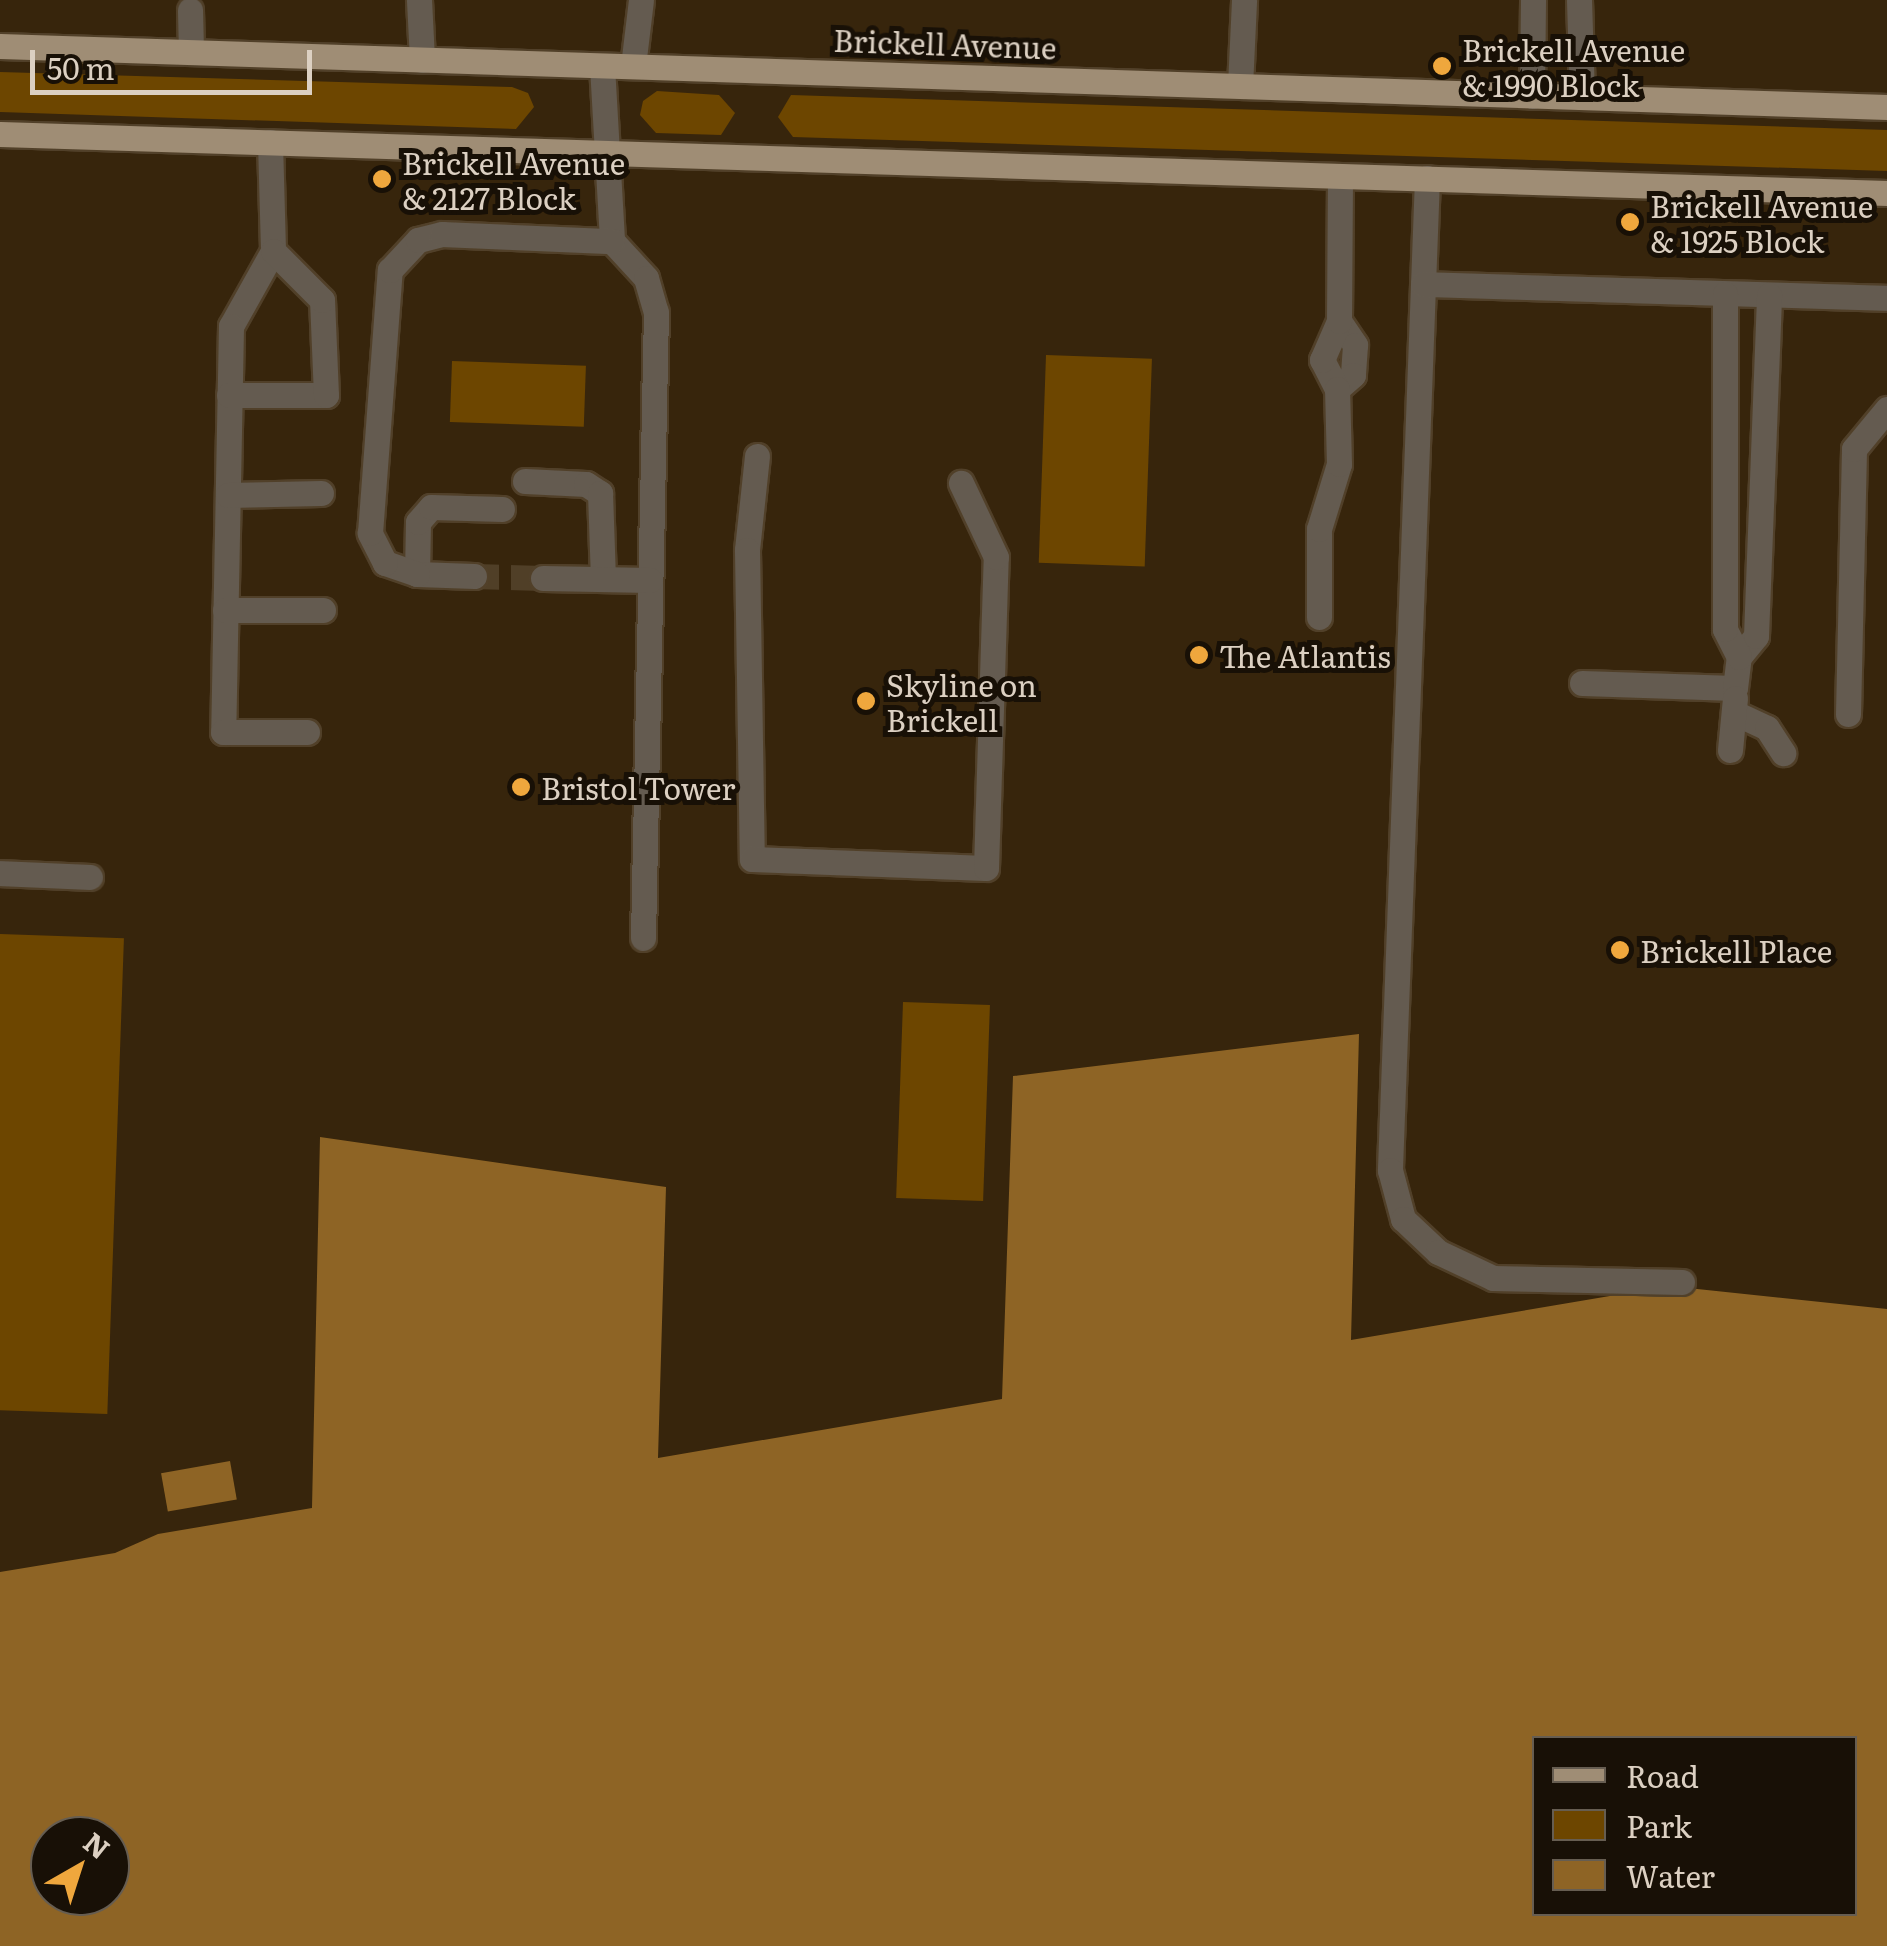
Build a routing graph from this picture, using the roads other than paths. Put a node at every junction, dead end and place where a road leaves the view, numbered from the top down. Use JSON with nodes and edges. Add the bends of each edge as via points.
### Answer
{"nodes":[{"id":1,"x":419,"y":0,"type":"edge"},
{"id":2,"x":642,"y":0,"type":"edge"},
{"id":3,"x":1244,"y":0,"type":"edge"},
{"id":4,"x":1534,"y":0,"type":"edge"},
{"id":5,"x":1579,"y":0,"type":"edge"},
{"id":6,"x":190,"y":10,"type":"dead end"},
{"id":7,"x":0,"y":46,"type":"edge"},
{"id":8,"x":191,"y":52,"type":"junction"},
{"id":9,"x":422,"y":60,"type":"junction"},
{"id":10,"x":602,"y":66,"type":"junction"},
{"id":11,"x":632,"y":66,"type":"junction"},
{"id":12,"x":1240,"y":86,"type":"junction"},
{"id":13,"x":1532,"y":96,"type":"junction"},
{"id":14,"x":1582,"y":97,"type":"junction"},
{"id":15,"x":1887,"y":107,"type":"edge"},
{"id":16,"x":0,"y":134,"type":"edge"},
{"id":17,"x":270,"y":142,"type":"junction"},
{"id":18,"x":604,"y":152,"type":"junction"},
{"id":19,"x":1340,"y":176,"type":"junction"},
{"id":20,"x":1427,"y":178,"type":"junction"},
{"id":21,"x":1887,"y":193,"type":"edge"},
{"id":22,"x":612,"y":240,"type":"junction"},
{"id":23,"x":273,"y":251,"type":"junction"},
{"id":24,"x":1424,"y":284,"type":"junction"},
{"id":25,"x":1725,"y":294,"type":"junction"},
{"id":26,"x":1770,"y":295,"type":"junction"},
{"id":27,"x":1887,"y":298,"type":"edge"},
{"id":28,"x":230,"y":395,"type":"junction"},
{"id":29,"x":1887,"y":409,"type":"edge"},
{"id":30,"x":756,"y":456,"type":"dead end"},
{"id":31,"x":525,"y":482,"type":"dead end"},
{"id":32,"x":961,"y":483,"type":"dead end"},
{"id":33,"x":321,"y":493,"type":"dead end"},
{"id":34,"x":228,"y":495,"type":"junction"},
{"id":35,"x":502,"y":509,"type":"dead end"},
{"id":36,"x":417,"y":574,"type":"junction"},
{"id":37,"x":474,"y":576,"type":"tunnel mouth"},
{"id":38,"x":544,"y":578,"type":"tunnel mouth"},
{"id":39,"x":603,"y":579,"type":"junction"},
{"id":40,"x":650,"y":580,"type":"junction"},
{"id":41,"x":226,"y":610,"type":"junction"},
{"id":42,"x":323,"y":610,"type":"dead end"},
{"id":43,"x":1318,"y":617,"type":"dead end"},
{"id":44,"x":1739,"y":658,"type":"junction"},
{"id":45,"x":1582,"y":682,"type":"dead end"},
{"id":46,"x":1735,"y":700,"type":"junction"},
{"id":47,"x":1848,"y":714,"type":"dead end"},
{"id":48,"x":307,"y":732,"type":"dead end"},
{"id":49,"x":1730,"y":750,"type":"dead end"},
{"id":50,"x":1782,"y":753,"type":"dead end"},
{"id":51,"x":0,"y":873,"type":"edge"},
{"id":52,"x":90,"y":877,"type":"dead end"},
{"id":53,"x":642,"y":938,"type":"dead end"},
{"id":54,"x":1682,"y":1282,"type":"dead end"}],
"edges":[{"from":1,"to":9,"type":"street"},
{"from":2,"to":11,"type":"street"},
{"from":3,"to":12,"type":"street"},
{"from":4,"to":13,"type":"street"},
{"from":5,"to":14,"type":"street"},
{"from":6,"to":8,"type":"street"},
{"from":7,"to":8,"type":"main road","name":"Brickell Avenue"},
{"from":8,"to":9,"type":"main road","name":"Brickell Avenue"},
{"from":9,"to":10,"type":"main road","name":"Brickell Avenue"},
{"from":10,"to":11,"type":"main road","name":"Brickell Avenue"},
{"from":10,"to":18,"type":"street"},
{"from":11,"to":12,"type":"main road","name":"Brickell Avenue"},
{"from":12,"to":13,"type":"main road","name":"Brickell Avenue"},
{"from":13,"to":14,"type":"main road","name":"Brickell Avenue"},
{"from":14,"to":15,"type":"main road","name":"Brickell Avenue"},
{"from":16,"to":17,"type":"main road"},
{"from":17,"to":18,"type":"main road"},
{"from":17,"to":23,"type":"street"},
{"from":18,"to":19,"type":"main road"},
{"from":18,"to":22,"type":"street"},
{"from":19,"to":20,"type":"main road"},
{"from":19,"to":43,"type":"street","via":[[1339,322],[1322,360],[1338,390],[1339,464],[1319,529]]},
{"from":20,"to":21,"type":"main road"},
{"from":20,"to":24,"type":"street"},
{"from":22,"to":36,"type":"street","via":[[442,234],[398,254],[384,296],[370,533],[385,562]]},
{"from":22,"to":40,"type":"street","via":[[646,278],[656,312]]},
{"from":23,"to":28,"type":"street","via":[[231,326]]},
{"from":23,"to":28,"type":"street","via":[[322,300],[326,395]]},
{"from":24,"to":25,"type":"street"},
{"from":24,"to":54,"type":"street","via":[[1390,1170],[1403,1219],[1438,1252],[1493,1278]]},
{"from":25,"to":26,"type":"street"},
{"from":25,"to":44,"type":"street","via":[[1724,629]]},
{"from":26,"to":27,"type":"street"},
{"from":26,"to":44,"type":"street","via":[[1756,636]]},
{"from":28,"to":34,"type":"street"},
{"from":29,"to":47,"type":"street","via":[[1854,449]]},
{"from":30,"to":32,"type":"street","via":[[746,550],[752,859],[986,868],[996,557]]},
{"from":31,"to":39,"type":"street","via":[[586,484],[600,493]]},
{"from":33,"to":34,"type":"street"},
{"from":34,"to":41,"type":"street"},
{"from":35,"to":36,"type":"street","via":[[431,508],[418,522]]},
{"from":36,"to":37,"type":"street"},
{"from":38,"to":39,"type":"street"},
{"from":39,"to":40,"type":"street"},
{"from":40,"to":53,"type":"street"},
{"from":41,"to":42,"type":"street"},
{"from":41,"to":48,"type":"street","via":[[223,732]]},
{"from":44,"to":46,"type":"street"},
{"from":45,"to":46,"type":"street"},
{"from":46,"to":49,"type":"street"},
{"from":46,"to":50,"type":"street","via":[[1767,728]]},
{"from":51,"to":52,"type":"street"}]}
